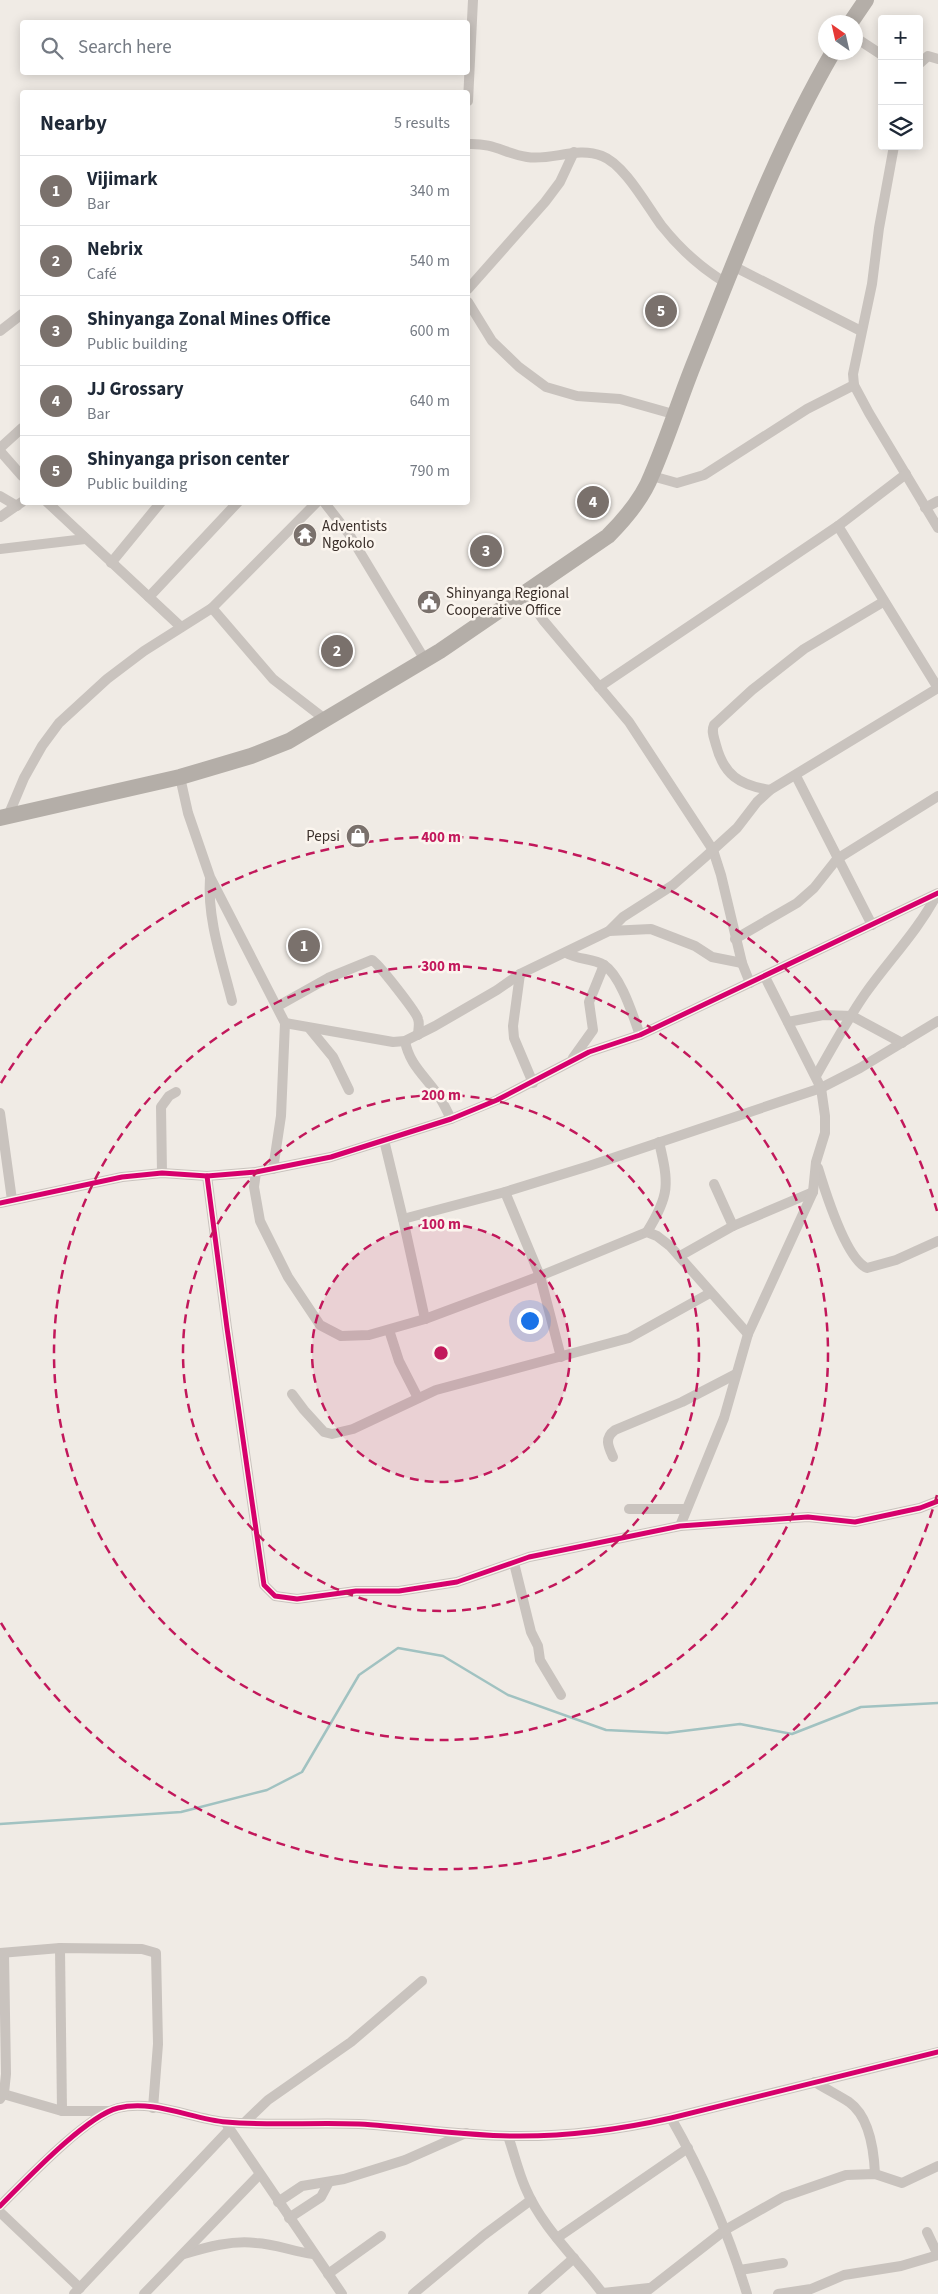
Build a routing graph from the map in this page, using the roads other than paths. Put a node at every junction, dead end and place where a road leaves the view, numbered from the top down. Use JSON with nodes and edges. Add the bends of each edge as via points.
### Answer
{"nodes":[{"id":1,"x":473,"y":0,"type":"edge"},
{"id":2,"x":866,"y":0,"type":"edge"},
{"id":3,"x":856,"y":15,"type":"edge"},
{"id":4,"x":863,"y":43,"type":"edge"},
{"id":5,"x":878,"y":52,"type":"edge"},
{"id":6,"x":938,"y":59,"type":"edge"},
{"id":7,"x":828,"y":60,"type":"edge"},
{"id":8,"x":923,"y":60,"type":"edge"},
{"id":9,"x":470,"y":61,"type":"edge"},
{"id":10,"x":469,"y":75,"type":"edge"},
{"id":11,"x":469,"y":90,"type":"edge"},
{"id":12,"x":470,"y":144,"type":"edge"},
{"id":13,"x":893,"y":150,"type":"edge"},
{"id":14,"x":574,"y":152,"type":"junction"},
{"id":15,"x":734,"y":266,"type":"junction"},
{"id":16,"x":726,"y":283,"type":"junction"},
{"id":17,"x":470,"y":286,"type":"edge"},
{"id":18,"x":470,"y":305,"type":"edge"},
{"id":19,"x":20,"y":316,"type":"edge"},
{"id":20,"x":0,"y":331,"type":"edge"},
{"id":21,"x":862,"y":331,"type":"junction"},
{"id":22,"x":854,"y":385,"type":"junction"},
{"id":23,"x":673,"y":414,"type":"junction"},
{"id":24,"x":20,"y":430,"type":"edge"},
{"id":25,"x":0,"y":449,"type":"edge"},
{"id":26,"x":20,"y":474,"type":"edge"},
{"id":27,"x":906,"y":474,"type":"junction"},
{"id":28,"x":652,"y":476,"type":"junction"},
{"id":29,"x":0,"y":496,"type":"edge"},
{"id":30,"x":938,"y":501,"type":"edge"},
{"id":31,"x":20,"y":504,"type":"edge"},
{"id":32,"x":50,"y":505,"type":"edge"},
{"id":33,"x":158,"y":505,"type":"edge"},
{"id":34,"x":235,"y":505,"type":"edge"},
{"id":35,"x":314,"y":505,"type":"edge"},
{"id":36,"x":326,"y":505,"type":"edge"},
{"id":37,"x":926,"y":508,"type":"junction"},
{"id":38,"x":0,"y":517,"type":"edge"},
{"id":39,"x":838,"y":526,"type":"junction"},
{"id":40,"x":938,"y":528,"type":"edge"},
{"id":41,"x":85,"y":539,"type":"junction"},
{"id":42,"x":0,"y":549,"type":"edge"},
{"id":43,"x":111,"y":563,"type":"junction"},
{"id":44,"x":525,"y":594,"type":"junction"},
{"id":45,"x":149,"y":597,"type":"junction"},
{"id":46,"x":883,"y":602,"type":"junction"},
{"id":47,"x":212,"y":608,"type":"junction"},
{"id":48,"x":181,"y":627,"type":"junction"},
{"id":49,"x":425,"y":660,"type":"junction"},
{"id":50,"x":599,"y":687,"type":"junction"},
{"id":51,"x":938,"y":688,"type":"edge"},
{"id":52,"x":326,"y":720,"type":"junction"},
{"id":53,"x":796,"y":776,"type":"junction"},
{"id":54,"x":180,"y":777,"type":"junction"},
{"id":55,"x":770,"y":790,"type":"junction"},
{"id":56,"x":938,"y":796,"type":"edge"},
{"id":57,"x":4,"y":817,"type":"edge"},
{"id":58,"x":713,"y":850,"type":"junction"},
{"id":59,"x":837,"y":859,"type":"junction"},
{"id":60,"x":210,"y":877,"type":"junction"},
{"id":61,"x":938,"y":894,"type":"edge"},
{"id":62,"x":626,"y":915,"type":"junction"},
{"id":63,"x":872,"y":925,"type":"junction"},
{"id":64,"x":648,"y":928,"type":"junction"},
{"id":65,"x":609,"y":932,"type":"junction"},
{"id":66,"x":735,"y":939,"type":"junction"},
{"id":67,"x":566,"y":953,"type":"junction"},
{"id":68,"x":742,"y":963,"type":"junction"},
{"id":69,"x":604,"y":966,"type":"junction"},
{"id":70,"x":520,"y":974,"type":"junction"},
{"id":71,"x":765,"y":977,"type":"junction"},
{"id":72,"x":750,"y":983,"type":"junction"},
{"id":73,"x":232,"y":1001,"type":"dead end"},
{"id":74,"x":278,"y":1006,"type":"junction"},
{"id":75,"x":852,"y":1016,"type":"junction"},
{"id":76,"x":938,"y":1021,"type":"edge"},
{"id":77,"x":788,"y":1022,"type":"junction"},
{"id":78,"x":285,"y":1023,"type":"junction"},
{"id":79,"x":310,"y":1029,"type":"junction"},
{"id":80,"x":418,"y":1035,"type":"junction"},
{"id":81,"x":640,"y":1035,"type":"junction"},
{"id":82,"x":405,"y":1041,"type":"junction"},
{"id":83,"x":902,"y":1042,"type":"junction"},
{"id":84,"x":569,"y":1063,"type":"junction"},
{"id":85,"x":816,"y":1076,"type":"junction"},
{"id":86,"x":533,"y":1083,"type":"junction"},
{"id":87,"x":821,"y":1088,"type":"junction"},
{"id":88,"x":349,"y":1090,"type":"dead end"},
{"id":89,"x":176,"y":1092,"type":"dead end"},
{"id":90,"x":0,"y":1113,"type":"edge"},
{"id":91,"x":451,"y":1119,"type":"junction"},
{"id":92,"x":384,"y":1140,"type":"junction"},
{"id":93,"x":659,"y":1142,"type":"junction"},
{"id":94,"x":816,"y":1162,"type":"junction"},
{"id":95,"x":272,"y":1169,"type":"junction"},
{"id":96,"x":256,"y":1172,"type":"junction"},
{"id":97,"x":162,"y":1173,"type":"junction"},
{"id":98,"x":208,"y":1176,"type":"junction"},
{"id":99,"x":714,"y":1184,"type":"dead end"},
{"id":100,"x":505,"y":1192,"type":"junction"},
{"id":101,"x":813,"y":1192,"type":"junction"},
{"id":102,"x":12,"y":1200,"type":"junction"},
{"id":103,"x":0,"y":1203,"type":"edge"},
{"id":104,"x":403,"y":1219,"type":"junction"},
{"id":105,"x":733,"y":1226,"type":"junction"},
{"id":106,"x":647,"y":1232,"type":"junction"},
{"id":107,"x":938,"y":1241,"type":"edge"},
{"id":108,"x":680,"y":1256,"type":"junction"},
{"id":109,"x":540,"y":1276,"type":"junction"},
{"id":110,"x":710,"y":1293,"type":"junction"},
{"id":111,"x":425,"y":1319,"type":"junction"},
{"id":112,"x":389,"y":1330,"type":"junction"},
{"id":113,"x":748,"y":1334,"type":"junction"},
{"id":114,"x":561,"y":1357,"type":"junction"},
{"id":115,"x":736,"y":1374,"type":"junction"},
{"id":116,"x":292,"y":1394,"type":"dead end"},
{"id":117,"x":418,"y":1398,"type":"junction"},
{"id":118,"x":613,"y":1457,"type":"dead end"},
{"id":119,"x":938,"y":1501,"type":"edge"},
{"id":120,"x":629,"y":1509,"type":"dead end"},
{"id":121,"x":685,"y":1509,"type":"junction"},
{"id":122,"x":680,"y":1526,"type":"junction"},
{"id":123,"x":514,"y":1563,"type":"junction"},
{"id":124,"x":561,"y":1695,"type":"dead end"},
{"id":125,"x":60,"y":1948,"type":"junction"},
{"id":126,"x":2,"y":1953,"type":"edge"},
{"id":127,"x":422,"y":1981,"type":"dead end"},
{"id":128,"x":938,"y":2052,"type":"edge"},
{"id":129,"x":814,"y":2082,"type":"junction"},
{"id":130,"x":1,"y":2095,"type":"edge"},
{"id":131,"x":153,"y":2108,"type":"junction"},
{"id":132,"x":62,"y":2111,"type":"junction"},
{"id":133,"x":108,"y":2111,"type":"junction"},
{"id":134,"x":671,"y":2118,"type":"junction"},
{"id":135,"x":245,"y":2122,"type":"junction"},
{"id":136,"x":227,"y":2126,"type":"junction"},
{"id":137,"x":466,"y":2133,"type":"junction"},
{"id":138,"x":508,"y":2136,"type":"junction"},
{"id":139,"x":688,"y":2148,"type":"junction"},
{"id":140,"x":938,"y":2166,"type":"edge"},
{"id":141,"x":875,"y":2174,"type":"junction"},
{"id":142,"x":259,"y":2175,"type":"junction"},
{"id":143,"x":329,"y":2182,"type":"junction"},
{"id":144,"x":532,"y":2200,"type":"junction"},
{"id":145,"x":278,"y":2202,"type":"junction"},
{"id":146,"x":0,"y":2206,"type":"edge"},
{"id":147,"x":0,"y":2212,"type":"edge"},
{"id":148,"x":289,"y":2218,"type":"junction"},
{"id":149,"x":725,"y":2230,"type":"junction"},
{"id":150,"x":927,"y":2232,"type":"dead end"},
{"id":151,"x":381,"y":2236,"type":"dead end"},
{"id":152,"x":557,"y":2238,"type":"junction"},
{"id":153,"x":183,"y":2254,"type":"junction"},
{"id":154,"x":313,"y":2254,"type":"junction"},
{"id":155,"x":574,"y":2258,"type":"junction"},
{"id":156,"x":783,"y":2263,"type":"dead end"},
{"id":157,"x":740,"y":2270,"type":"junction"},
{"id":158,"x":328,"y":2274,"type":"junction"},
{"id":159,"x":653,"y":2287,"type":"junction"},
{"id":160,"x":77,"y":2291,"type":"edge"},
{"id":161,"x":144,"y":2294,"type":"edge"},
{"id":162,"x":342,"y":2294,"type":"edge"},
{"id":163,"x":413,"y":2294,"type":"edge"},
{"id":164,"x":533,"y":2294,"type":"edge"},
{"id":165,"x":603,"y":2294,"type":"edge"},
{"id":166,"x":643,"y":2294,"type":"edge"},
{"id":167,"x":747,"y":2294,"type":"edge"},
{"id":168,"x":778,"y":2294,"type":"edge"}],
"edges":[{"from":1,"to":9,"type":"street"},
{"from":2,"to":3,"type":"highway"},
{"from":4,"to":5,"type":"street"},
{"from":6,"to":8,"type":"street","via":[[928,56]]},
{"from":7,"to":15,"type":"highway","via":[[795,119]]},
{"from":10,"to":11,"type":"street"},
{"from":12,"to":14,"type":"street","via":[[488,145],[526,157]]},
{"from":13,"to":21,"type":"street"},
{"from":14,"to":16,"type":"street","via":[[609,159],[691,258]]},
{"from":14,"to":17,"type":"street","via":[[560,182],[545,202]]},
{"from":15,"to":16,"type":"highway"},
{"from":15,"to":21,"type":"street"},
{"from":16,"to":23,"type":"highway"},
{"from":18,"to":23,"type":"street","via":[[492,341],[546,387],[577,396],[620,399]]},
{"from":19,"to":20,"type":"street"},
{"from":21,"to":22,"type":"street","via":[[854,362]]},
{"from":22,"to":27,"type":"street"},
{"from":22,"to":28,"type":"street","via":[[807,409],[704,475],[677,483]]},
{"from":23,"to":28,"type":"highway"},
{"from":24,"to":25,"type":"street"},
{"from":25,"to":26,"type":"street"},
{"from":27,"to":37,"type":"street"},
{"from":27,"to":39,"type":"street"},
{"from":28,"to":44,"type":"highway","via":[[628,515],[608,536]]},
{"from":29,"to":31,"type":"street"},
{"from":30,"to":37,"type":"street"},
{"from":31,"to":38,"type":"street"},
{"from":32,"to":41,"type":"street"},
{"from":33,"to":43,"type":"street"},
{"from":34,"to":45,"type":"street"},
{"from":35,"to":47,"type":"street"},
{"from":36,"to":49,"type":"street","via":[[349,534]]},
{"from":37,"to":40,"type":"street"},
{"from":39,"to":46,"type":"street"},
{"from":39,"to":50,"type":"street"},
{"from":41,"to":42,"type":"street"},
{"from":41,"to":43,"type":"street"},
{"from":43,"to":45,"type":"street"},
{"from":44,"to":49,"type":"highway"},
{"from":44,"to":50,"type":"street"},
{"from":45,"to":48,"type":"street"},
{"from":46,"to":51,"type":"street"},
{"from":46,"to":55,"type":"street","via":[[804,649],[714,725],[712,733],[728,772],[746,784]]},
{"from":47,"to":48,"type":"street"},
{"from":47,"to":52,"type":"street","via":[[273,679]]},
{"from":48,"to":57,"type":"street","via":[[107,679],[59,723],[42,746]]},
{"from":49,"to":52,"type":"highway"},
{"from":50,"to":58,"type":"street","via":[[638,735]]},
{"from":51,"to":53,"type":"street"},
{"from":52,"to":54,"type":"highway","via":[[266,750]]},
{"from":53,"to":55,"type":"street"},
{"from":53,"to":59,"type":"street"},
{"from":54,"to":57,"type":"highway"},
{"from":54,"to":60,"type":"street","via":[[188,813]]},
{"from":55,"to":58,"type":"street"},
{"from":56,"to":59,"type":"street"},
{"from":58,"to":62,"type":"street","via":[[673,885]]},
{"from":58,"to":66,"type":"street"},
{"from":59,"to":63,"type":"street"},
{"from":59,"to":66,"type":"street","via":[[797,903]]},
{"from":60,"to":73,"type":"street","via":[[209,897],[214,930]]},
{"from":60,"to":74,"type":"street"},
{"from":61,"to":63,"type":"street"},
{"from":61,"to":75,"type":"street"},
{"from":62,"to":64,"type":"street"},
{"from":62,"to":65,"type":"street"},
{"from":63,"to":71,"type":"street"},
{"from":64,"to":65,"type":"street"},
{"from":64,"to":68,"type":"street","via":[[683,940],[712,957]]},
{"from":65,"to":67,"type":"street"},
{"from":66,"to":68,"type":"street"},
{"from":67,"to":69,"type":"street"},
{"from":67,"to":70,"type":"street"},
{"from":68,"to":72,"type":"street"},
{"from":69,"to":81,"type":"street","via":[[612,972]]},
{"from":69,"to":84,"type":"street","via":[[589,1002],[594,1030]]},
{"from":70,"to":80,"type":"street"},
{"from":70,"to":86,"type":"street","via":[[514,1038]]},
{"from":71,"to":72,"type":"street"},
{"from":71,"to":77,"type":"street"},
{"from":72,"to":81,"type":"street"},
{"from":74,"to":78,"type":"street"},
{"from":74,"to":80,"type":"street","via":[[328,978],[370,960],[377,963],[414,1010],[418,1019]]},
{"from":75,"to":77,"type":"street","via":[[823,1015]]},
{"from":75,"to":83,"type":"street"},
{"from":75,"to":85,"type":"street"},
{"from":76,"to":83,"type":"street"},
{"from":77,"to":85,"type":"street"},
{"from":78,"to":79,"type":"street"},
{"from":78,"to":95,"type":"street","via":[[281,1116]]},
{"from":79,"to":82,"type":"street"},
{"from":79,"to":88,"type":"street","via":[[333,1057]]},
{"from":80,"to":82,"type":"street"},
{"from":81,"to":84,"type":"street","via":[[589,1052]]},
{"from":82,"to":91,"type":"street","via":[[415,1066],[437,1093]]},
{"from":83,"to":87,"type":"street"},
{"from":84,"to":86,"type":"street"},
{"from":85,"to":87,"type":"street"},
{"from":86,"to":91,"type":"street"},
{"from":87,"to":93,"type":"street"},
{"from":87,"to":94,"type":"street","via":[[825,1133]]},
{"from":89,"to":97,"type":"street","via":[[161,1107]]},
{"from":90,"to":102,"type":"street"},
{"from":91,"to":92,"type":"street"},
{"from":92,"to":95,"type":"street","via":[[331,1157]]},
{"from":92,"to":104,"type":"street"},
{"from":93,"to":100,"type":"street"},
{"from":93,"to":106,"type":"street","via":[[666,1177],[665,1200]]},
{"from":94,"to":101,"type":"street"},
{"from":94,"to":107,"type":"street","via":[[832,1213],[864,1267],[896,1260]]},
{"from":95,"to":96,"type":"street"},
{"from":96,"to":98,"type":"street"},
{"from":96,"to":112,"type":"street","via":[[254,1187],[260,1222],[288,1277],[320,1325],[341,1336]]},
{"from":97,"to":98,"type":"street"},
{"from":97,"to":102,"type":"street","via":[[122,1177]]},
{"from":98,"to":123,"type":"street","via":[[264,1585],[275,1596],[297,1599],[356,1591],[399,1591],[457,1582]]},
{"from":99,"to":105,"type":"street"},
{"from":100,"to":104,"type":"street"},
{"from":100,"to":109,"type":"street"},
{"from":101,"to":105,"type":"street"},
{"from":101,"to":113,"type":"street"},
{"from":102,"to":103,"type":"street"},
{"from":104,"to":111,"type":"street"},
{"from":105,"to":108,"type":"street"},
{"from":106,"to":108,"type":"street","via":[[665,1241]]},
{"from":106,"to":109,"type":"street"},
{"from":108,"to":110,"type":"street"},
{"from":109,"to":111,"type":"street"},
{"from":109,"to":114,"type":"street"},
{"from":110,"to":113,"type":"street"},
{"from":110,"to":114,"type":"street","via":[[629,1338]]},
{"from":111,"to":112,"type":"street"},
{"from":112,"to":117,"type":"street","via":[[402,1367]]},
{"from":113,"to":115,"type":"street"},
{"from":114,"to":117,"type":"street","via":[[436,1390]]},
{"from":115,"to":118,"type":"street","via":[[682,1402],[612,1431],[607,1442]]},
{"from":115,"to":121,"type":"street","via":[[724,1418]]},
{"from":116,"to":117,"type":"street","via":[[324,1432],[332,1434],[365,1424]]},
{"from":119,"to":122,"type":"street","via":[[855,1522],[808,1518]]},
{"from":120,"to":121,"type":"street"},
{"from":121,"to":122,"type":"street"},
{"from":122,"to":123,"type":"street","via":[[529,1557]]},
{"from":123,"to":124,"type":"street","via":[[539,1657]]},
{"from":125,"to":126,"type":"street"},
{"from":125,"to":131,"type":"street","via":[[142,1949],[156,1954],[158,2044]]},
{"from":125,"to":132,"type":"street"},
{"from":126,"to":130,"type":"street","via":[[6,2044]]},
{"from":127,"to":135,"type":"street","via":[[351,2042],[268,2100]]},
{"from":128,"to":129,"type":"street"},
{"from":129,"to":134,"type":"street"},
{"from":129,"to":141,"type":"street","via":[[857,2109],[874,2150]]},
{"from":130,"to":132,"type":"street"},
{"from":131,"to":133,"type":"street","via":[[131,2106]]},
{"from":131,"to":136,"type":"street"},
{"from":132,"to":133,"type":"street"},
{"from":133,"to":146,"type":"street","via":[[62,2147]]},
{"from":134,"to":138,"type":"street","via":[[590,2132]]},
{"from":134,"to":139,"type":"street"},
{"from":135,"to":136,"type":"street"},
{"from":135,"to":137,"type":"street","via":[[329,2123]]},
{"from":136,"to":142,"type":"street"},
{"from":136,"to":160,"type":"street"},
{"from":137,"to":138,"type":"street"},
{"from":137,"to":143,"type":"street","via":[[413,2157]]},
{"from":138,"to":144,"type":"street"},
{"from":139,"to":149,"type":"street"},
{"from":139,"to":152,"type":"street"},
{"from":140,"to":141,"type":"street","via":[[902,2183]]},
{"from":141,"to":149,"type":"street","via":[[846,2175],[783,2197]]},
{"from":142,"to":145,"type":"street"},
{"from":142,"to":153,"type":"street"},
{"from":143,"to":145,"type":"street","via":[[302,2186]]},
{"from":143,"to":148,"type":"street","via":[[321,2196]]},
{"from":144,"to":152,"type":"street"},
{"from":144,"to":163,"type":"street"},
{"from":145,"to":148,"type":"street"},
{"from":147,"to":160,"type":"street"},
{"from":148,"to":154,"type":"street"},
{"from":149,"to":157,"type":"street"},
{"from":149,"to":159,"type":"street"},
{"from":150,"to":168,"type":"street","via":[[938,2254],[900,2266],[844,2275],[811,2289]]},
{"from":151,"to":158,"type":"street"},
{"from":152,"to":155,"type":"street"},
{"from":153,"to":154,"type":"street","via":[[225,2244],[256,2243]]},
{"from":153,"to":161,"type":"street"},
{"from":154,"to":158,"type":"street"},
{"from":155,"to":164,"type":"street"},
{"from":155,"to":165,"type":"street"},
{"from":156,"to":157,"type":"street"},
{"from":157,"to":167,"type":"street"},
{"from":158,"to":162,"type":"street"},
{"from":159,"to":165,"type":"street"},
{"from":159,"to":166,"type":"street"}]}
